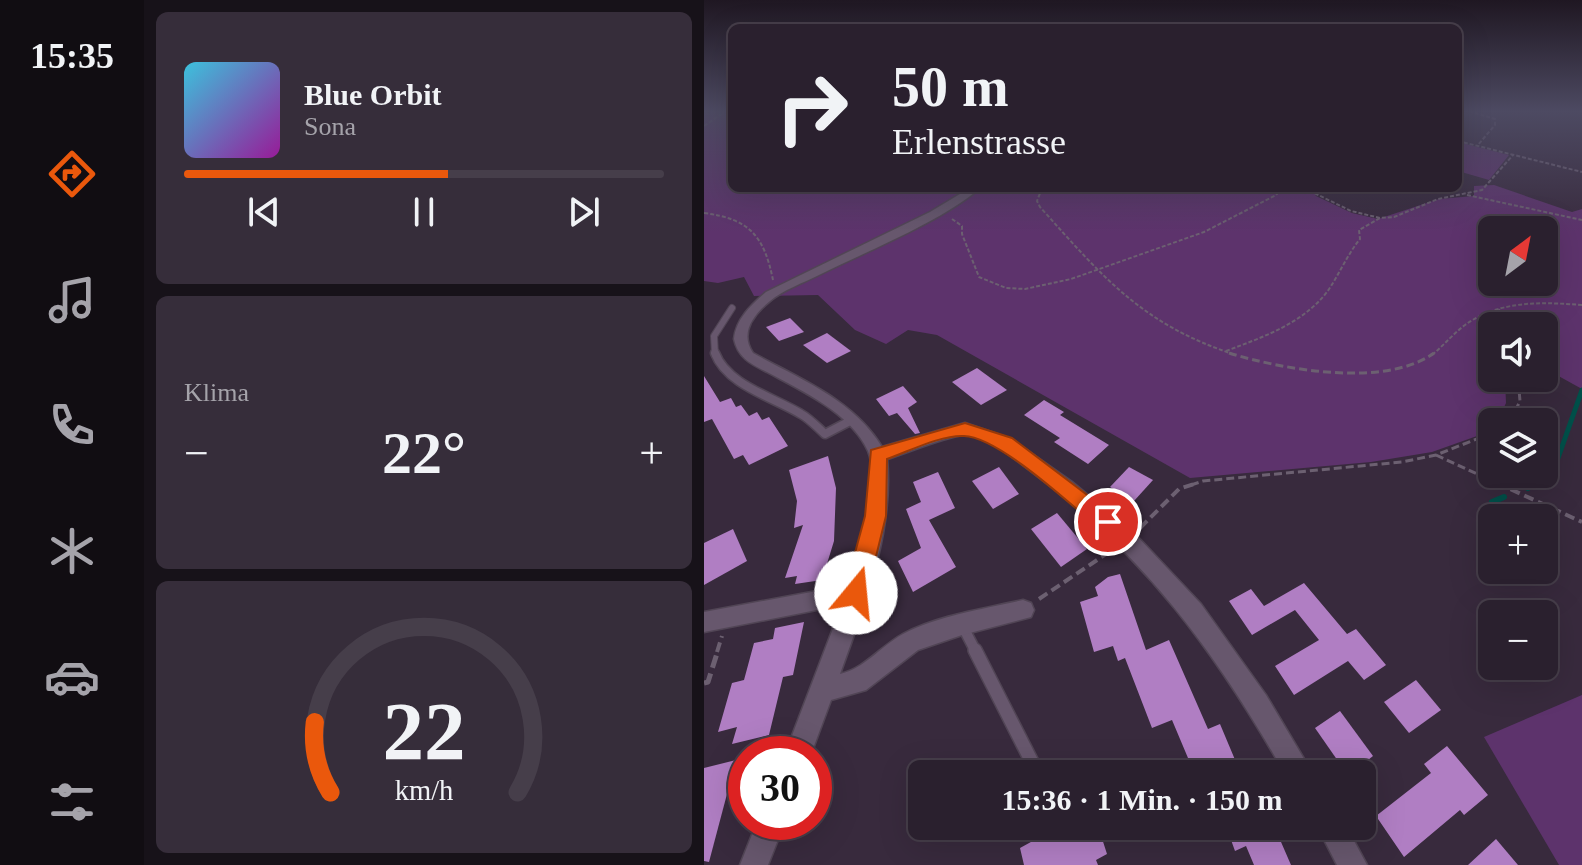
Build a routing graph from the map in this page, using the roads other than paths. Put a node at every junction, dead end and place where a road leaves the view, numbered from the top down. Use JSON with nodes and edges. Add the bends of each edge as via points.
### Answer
{"nodes":[{"id":1,"x":969,"y":192,"type":"edge"},
{"id":2,"x":732,"y":308,"type":"dead end"},
{"id":3,"x":852,"y":420,"type":"junction"},
{"id":4,"x":878,"y":455,"type":"junction"},
{"id":5,"x":856,"y":593,"type":"junction"},
{"id":6,"x":1023,"y":610,"type":"road end"},
{"id":7,"x":704,"y":622,"type":"edge"},
{"id":8,"x":962,"y":624,"type":"junction"},
{"id":9,"x":823,"y":690,"type":"junction"},
{"id":10,"x":805,"y":736,"type":"edge"},
{"id":11,"x":1031,"y":760,"type":"edge"},
{"id":12,"x":1292,"y":760,"type":"edge"},
{"id":13,"x":764,"y":840,"type":"edge"},
{"id":14,"x":1339,"y":840,"type":"edge"},
{"id":15,"x":754,"y":865,"type":"edge"},
{"id":16,"x":1353,"y":865,"type":"edge"}],
"edges":[{"from":1,"to":3,"type":"street","via":[[780,288],[760,302],[743,326],[740,348],[748,356]]},
{"from":2,"to":3,"type":"lane","via":[[713,339],[718,363],[825,434]]},
{"from":3,"to":4,"type":"street"},
{"from":4,"to":5,"type":"street","via":[[875,516]]},
{"from":4,"to":12,"type":"street","via":[[965,429],[1005,443],[1066,487],[1128,540],[1193,611]]},
{"from":5,"to":7,"type":"street"},
{"from":5,"to":9,"type":"street"},
{"from":6,"to":8,"type":"street"},
{"from":8,"to":9,"type":"street","via":[[912,641],[858,682]]},
{"from":8,"to":11,"type":"lane"},
{"from":9,"to":10,"type":"street"},
{"from":13,"to":15,"type":"street"},
{"from":14,"to":16,"type":"street"}]}
